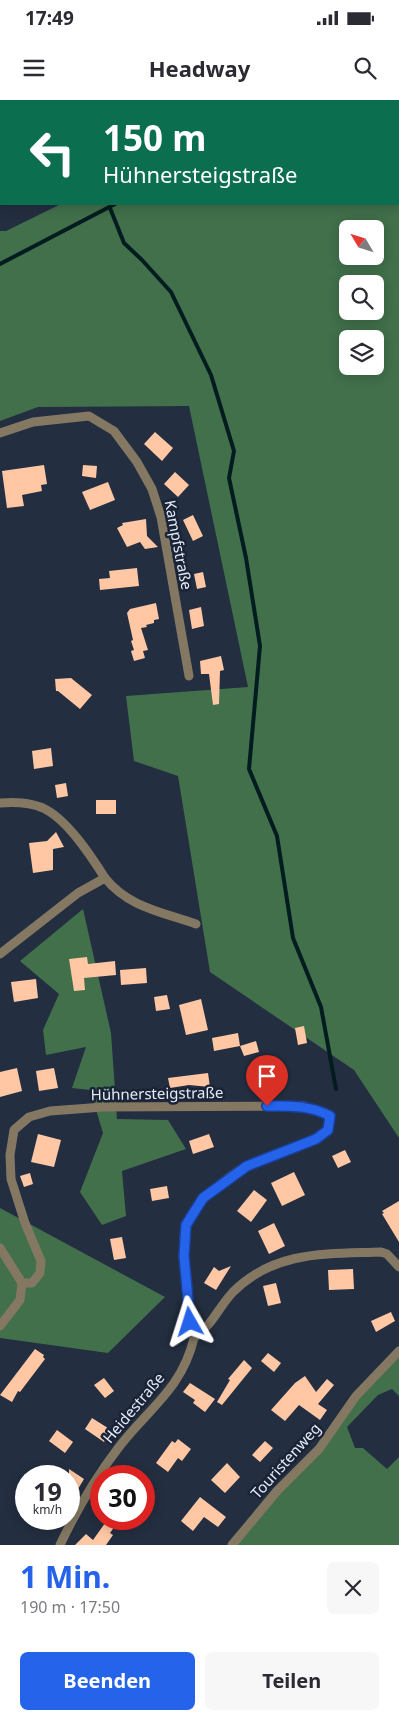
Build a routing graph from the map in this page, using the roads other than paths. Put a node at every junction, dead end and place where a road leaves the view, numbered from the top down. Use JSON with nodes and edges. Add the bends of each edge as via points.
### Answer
{"nodes":[{"id":1,"x":0,"y":432,"type":"edge"},
{"id":2,"x":190,"y":676,"type":"dead end"},
{"id":3,"x":0,"y":803,"type":"edge"},
{"id":4,"x":105,"y":878,"type":"junction"},
{"id":5,"x":196,"y":924,"type":"dead end"},
{"id":6,"x":0,"y":954,"type":"edge"},
{"id":7,"x":0,"y":1248,"type":"edge"},
{"id":8,"x":399,"y":1267,"type":"edge"},
{"id":9,"x":22,"y":1282,"type":"junction"},
{"id":10,"x":0,"y":1326,"type":"edge"},
{"id":11,"x":194,"y":1338,"type":"junction"},
{"id":12,"x":399,"y":1351,"type":"edge"},
{"id":13,"x":60,"y":1545,"type":"edge"},
{"id":14,"x":232,"y":1545,"type":"edge"}],
"edges":[{"from":1,"to":2,"type":"street","name":"Kampfstraße","via":[[33,422],[89,416],[114,431],[152,488],[161,517]]},
{"from":3,"to":4,"type":"street","via":[[23,802],[44,808],[66,826],[88,851]]},
{"from":4,"to":5,"type":"street","via":[[113,889],[132,902]]},
{"from":4,"to":6,"type":"street","via":[[78,893]]},
{"from":7,"to":9,"type":"street"},
{"from":8,"to":11,"type":"street","via":[[381,1252],[304,1255],[289,1259],[241,1284],[207,1328]]},
{"from":9,"to":10,"type":"street","via":[[20,1300]]},
{"from":9,"to":11,"type":"street","name":"Hühnersteigstraße","via":[[32,1283],[40,1273],[41,1262],[11,1179],[10,1154],[14,1130],[29,1117],[50,1111],[122,1107],[304,1106],[330,1116],[328,1130],[316,1139],[247,1166],[203,1198],[186,1225],[184,1256]]},
{"from":11,"to":13,"type":"street","name":"Heidestraße","via":[[173,1385],[108,1462]]},
{"from":12,"to":14,"type":"street","name":"Touristenweg","via":[[356,1396],[319,1449],[277,1491]]}]}
